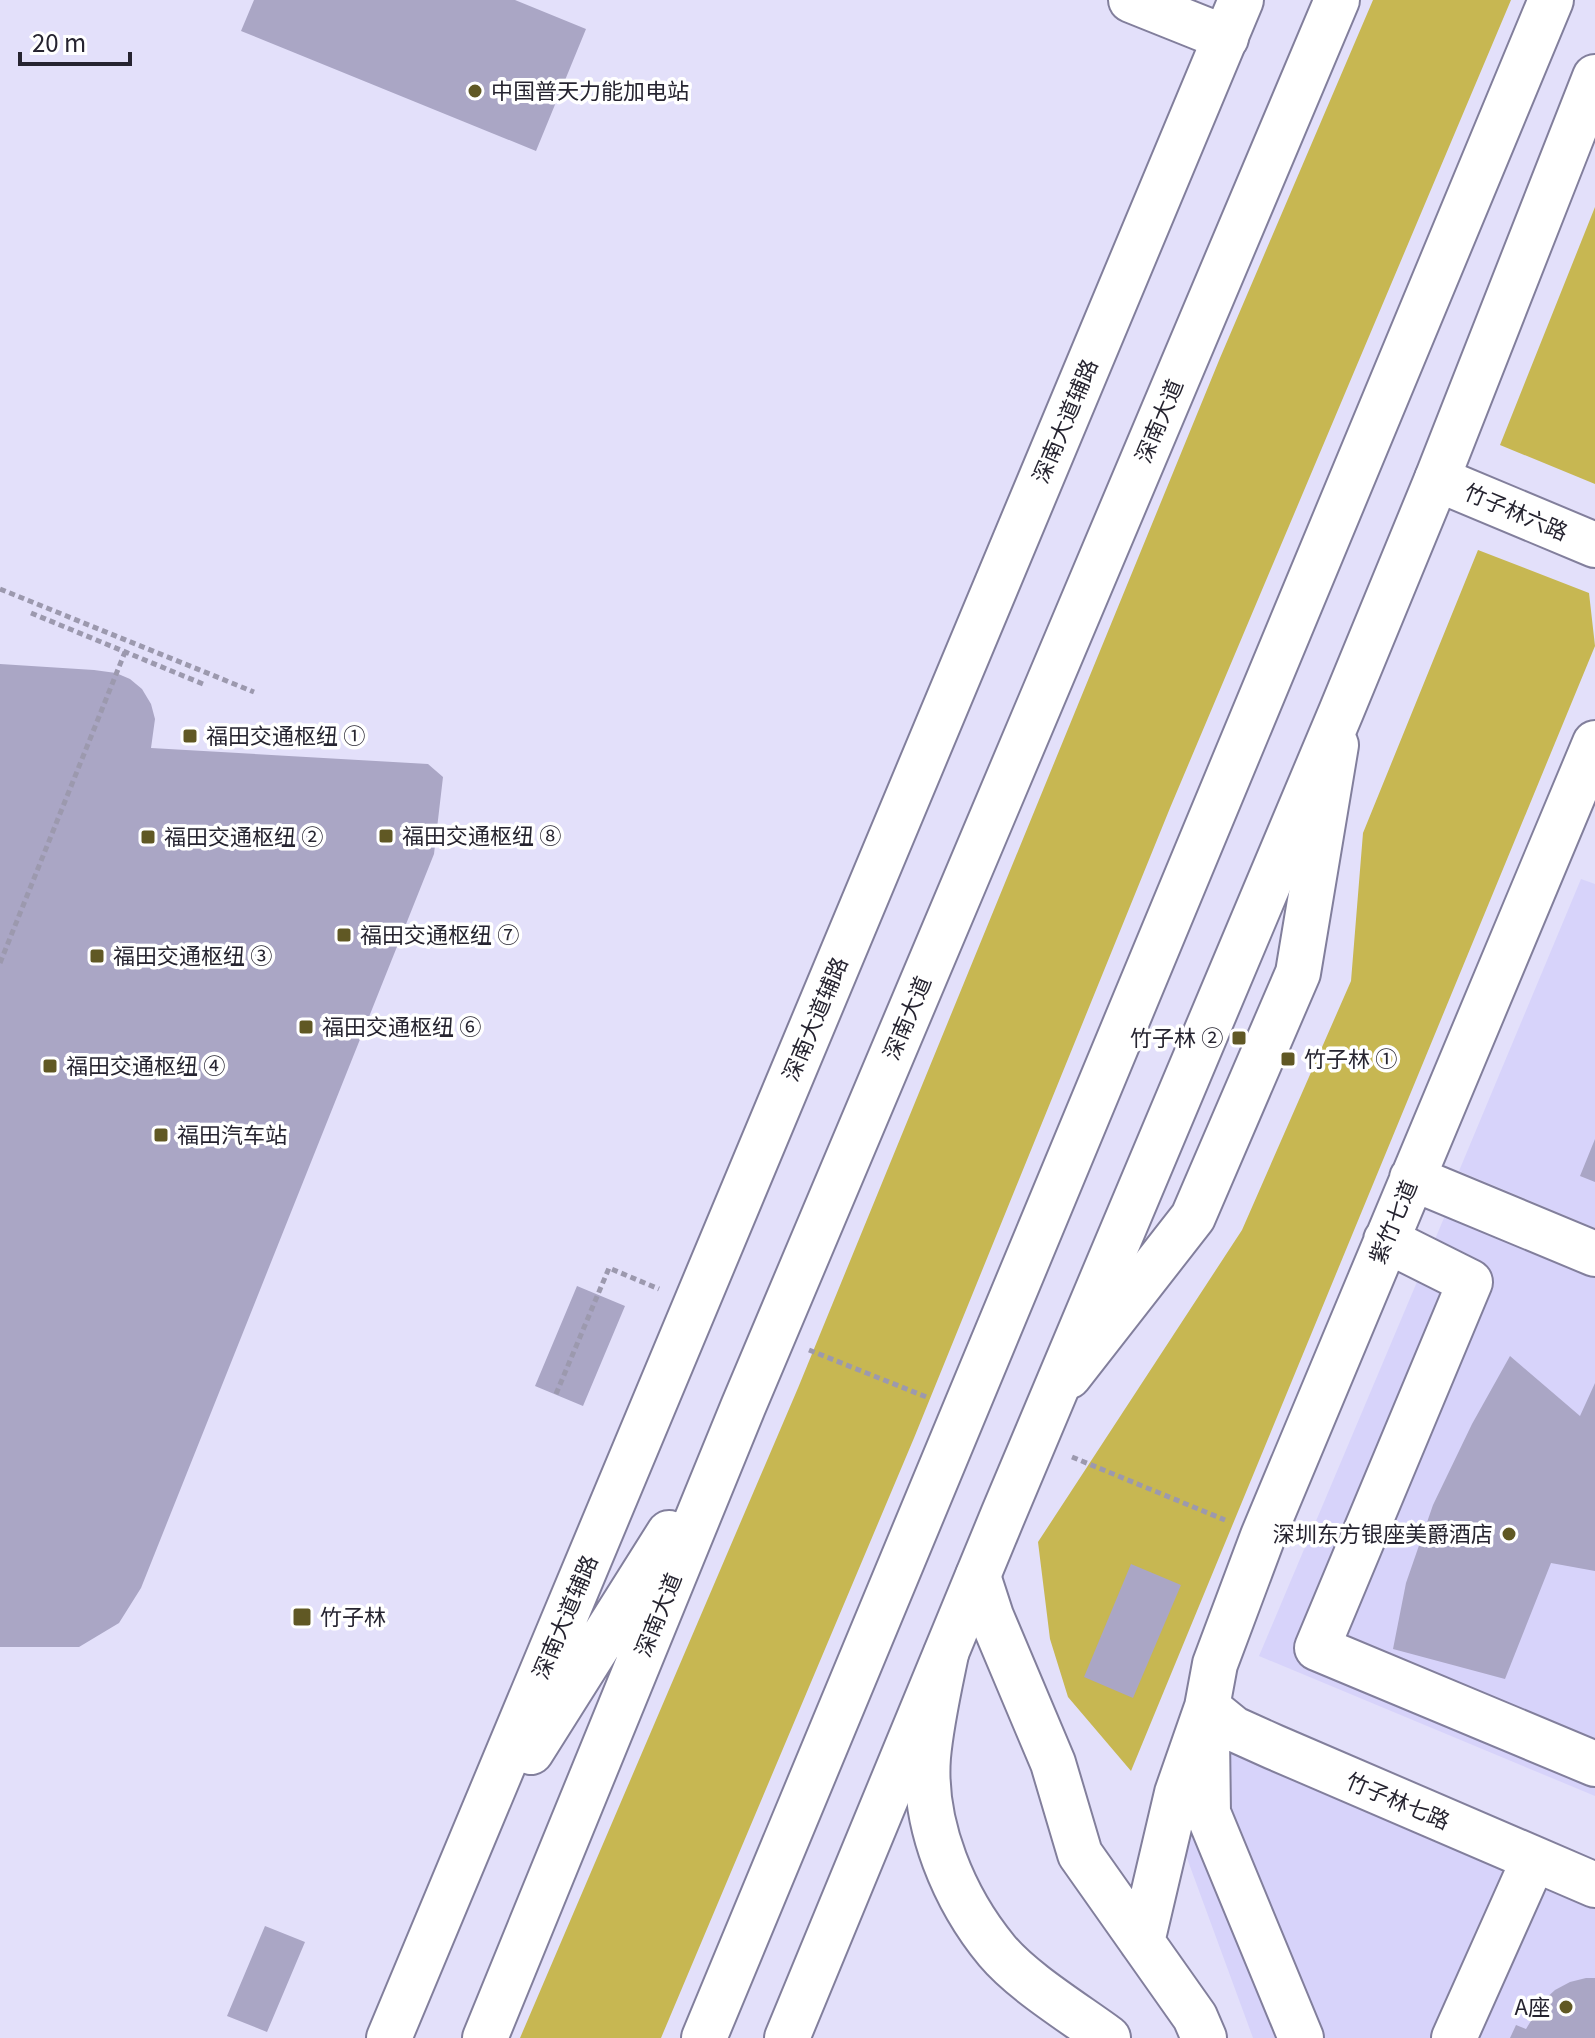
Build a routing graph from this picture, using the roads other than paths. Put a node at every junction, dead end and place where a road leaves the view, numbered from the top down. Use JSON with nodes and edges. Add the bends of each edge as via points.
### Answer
{"nodes":[{"id":1,"x":1131,"y":0,"type":"edge"},
{"id":2,"x":1337,"y":0,"type":"edge"},
{"id":3,"x":1551,"y":0,"type":"edge"},
{"id":4,"x":1234,"y":19,"type":"edge"},
{"id":5,"x":1595,"y":77,"type":"edge"},
{"id":6,"x":1437,"y":479,"type":"junction"},
{"id":7,"x":1595,"y":545,"type":"edge"},
{"id":8,"x":1341,"y":712,"type":"junction"},
{"id":9,"x":1595,"y":743,"type":"edge"},
{"id":10,"x":1412,"y":1178,"type":"junction"},
{"id":11,"x":1386,"y":1240,"type":"junction"},
{"id":12,"x":1595,"y":1254,"type":"edge"},
{"id":13,"x":1053,"y":1397,"type":"junction"},
{"id":14,"x":743,"y":1407,"type":"junction"},
{"id":15,"x":978,"y":1576,"type":"junction"},
{"id":16,"x":946,"y":1654,"type":"junction"},
{"id":17,"x":1207,"y":1707,"type":"junction"},
{"id":18,"x":1595,"y":1764,"type":"edge"},
{"id":19,"x":1534,"y":1859,"type":"junction"},
{"id":20,"x":455,"y":1879,"type":"junction"},
{"id":21,"x":1595,"y":1885,"type":"edge"},
{"id":22,"x":1142,"y":1942,"type":"junction"},
{"id":23,"x":710,"y":2029,"type":"edge"},
{"id":24,"x":1100,"y":2032,"type":"edge"},
{"id":25,"x":389,"y":2038,"type":"edge"},
{"id":26,"x":485,"y":2038,"type":"edge"},
{"id":27,"x":787,"y":2038,"type":"edge"},
{"id":28,"x":1204,"y":2038,"type":"edge"},
{"id":29,"x":1301,"y":2038,"type":"edge"},
{"id":30,"x":1454,"y":2038,"type":"edge"}],
"edges":[{"from":1,"to":4,"type":"main road"},
{"from":2,"to":14,"type":"main road","name":"深南大道"},
{"from":3,"to":23,"type":"main road"},
{"from":4,"to":20,"type":"main road","name":"深南大道辅路"},
{"from":5,"to":6,"type":"main road"},
{"from":6,"to":7,"type":"main road","name":"竹子林六路"},
{"from":6,"to":8,"type":"main road"},
{"from":8,"to":13,"type":"main road"},
{"from":8,"to":13,"type":"main road","via":[[1298,973],[1193,1217]]},
{"from":9,"to":10,"type":"main road","name":"紫竹七道"},
{"from":10,"to":11,"type":"main road","name":"紫竹七道"},
{"from":10,"to":12,"type":"main road"},
{"from":11,"to":17,"type":"main road","name":"紫竹七道","via":[[1263,1536],[1215,1664]]},
{"from":11,"to":18,"type":"main road","via":[[1470,1282],[1317,1648]]},
{"from":13,"to":15,"type":"main road"},
{"from":14,"to":20,"type":"main road"},
{"from":14,"to":26,"type":"main road","name":"深南大道"},
{"from":15,"to":16,"type":"main road"},
{"from":15,"to":22,"type":"main road","via":[[1053,1763],[1080,1854]]},
{"from":16,"to":24,"type":"main road","via":[[928,1760],[944,1860],[967,1909],[998,1952]]},
{"from":16,"to":27,"type":"main road"},
{"from":17,"to":19,"type":"main road","name":"竹子林七路","via":[[1234,1729]]},
{"from":17,"to":22,"type":"main road","via":[[1177,1793]]},
{"from":17,"to":29,"type":"main road","via":[[1208,1813]]},
{"from":19,"to":21,"type":"main road","name":"竹子林七路"},
{"from":19,"to":30,"type":"main road"},
{"from":20,"to":25,"type":"main road","name":"深南大道辅路"},
{"from":22,"to":28,"type":"main road"}]}
